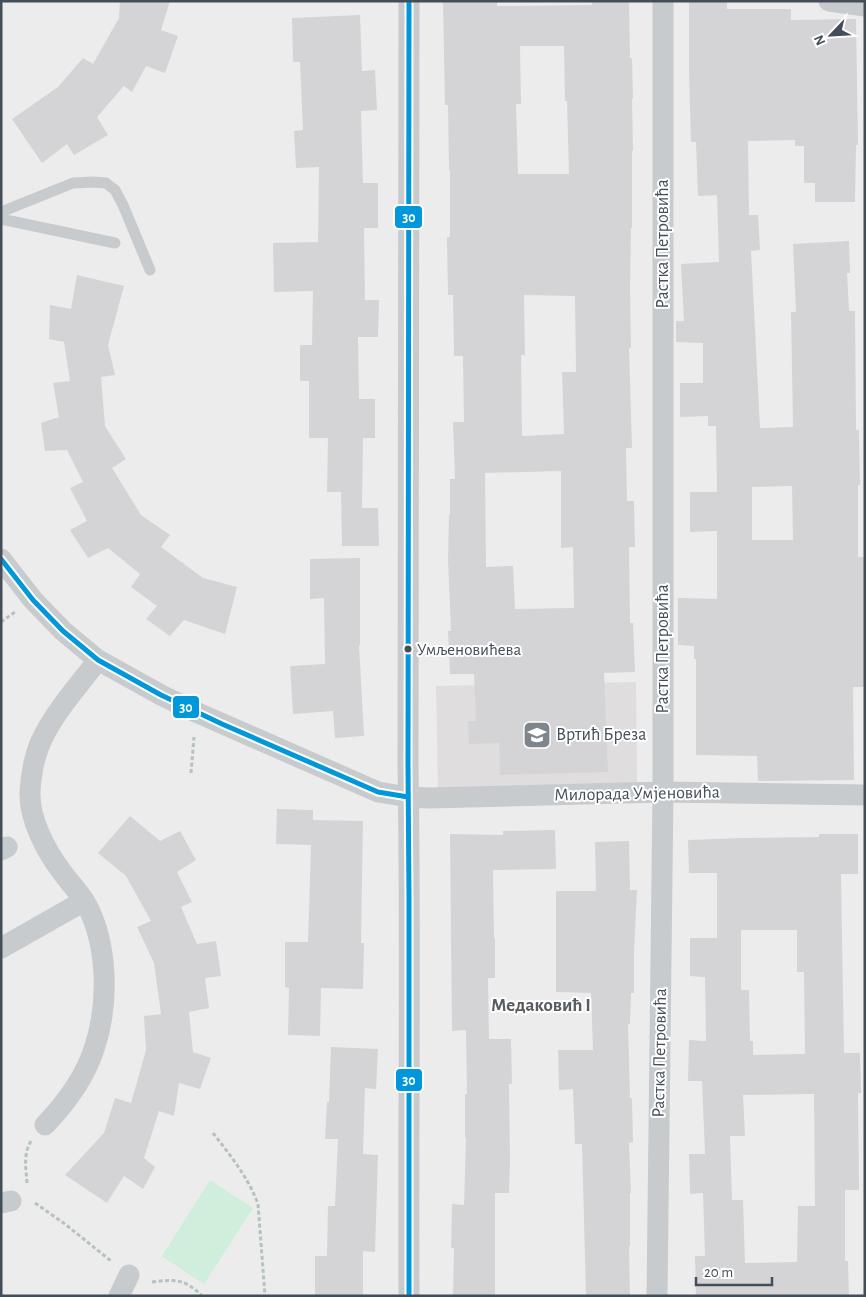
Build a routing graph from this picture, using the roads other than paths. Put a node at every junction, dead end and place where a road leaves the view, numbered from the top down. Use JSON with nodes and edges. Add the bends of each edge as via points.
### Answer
{"nodes":[{"id":1,"x":409,"y":1,"type":"edge"},
{"id":2,"x":663,"y":1,"type":"edge"},
{"id":3,"x":828,"y":1,"type":"edge"},
{"id":4,"x":865,"y":6,"type":"edge"},
{"id":5,"x":1,"y":212,"type":"edge"},
{"id":6,"x":1,"y":219,"type":"edge"},
{"id":7,"x":115,"y":243,"type":"dead end"},
{"id":8,"x":150,"y":270,"type":"dead end"},
{"id":9,"x":1,"y":559,"type":"edge"},
{"id":10,"x":98,"y":660,"type":"junction"},
{"id":11,"x":663,"y":792,"type":"junction"},
{"id":12,"x":865,"y":794,"type":"edge"},
{"id":13,"x":408,"y":797,"type":"junction"},
{"id":14,"x":84,"y":901,"type":"junction"},
{"id":15,"x":1,"y":948,"type":"edge"},
{"id":16,"x":45,"y":1125,"type":"road end"},
{"id":17,"x":130,"y":1275,"type":"road end"},
{"id":18,"x":119,"y":1296,"type":"edge"},
{"id":19,"x":409,"y":1296,"type":"edge"},
{"id":20,"x":657,"y":1296,"type":"edge"}],
"edges":[{"from":1,"to":13,"type":"street"},
{"from":2,"to":11,"type":"street","name":"Растка Петровића"},
{"from":3,"to":4,"type":"street"},
{"from":5,"to":8,"type":"lane","via":[[73,183],[106,183],[115,190],[123,205]]},
{"from":6,"to":7,"type":"lane"},
{"from":9,"to":10,"type":"street","name":"Милорада Умјеновића","via":[[33,600]]},
{"from":10,"to":13,"type":"street","name":"Милорада Умјеновића","via":[[198,713],[378,792]]},
{"from":10,"to":14,"type":"street","via":[[42,738],[30,793],[32,812],[48,851]]},
{"from":11,"to":12,"type":"street","name":"Милорада Умјеновића"},
{"from":11,"to":13,"type":"street","name":"Милорада Умјеновића"},
{"from":11,"to":20,"type":"street","name":"Растка Петровића"},
{"from":13,"to":19,"type":"street"},
{"from":14,"to":15,"type":"street"},
{"from":14,"to":16,"type":"street","via":[[92,916],[103,956],[101,1018],[95,1047],[84,1072],[61,1108]]},
{"from":17,"to":18,"type":"street"}]}
